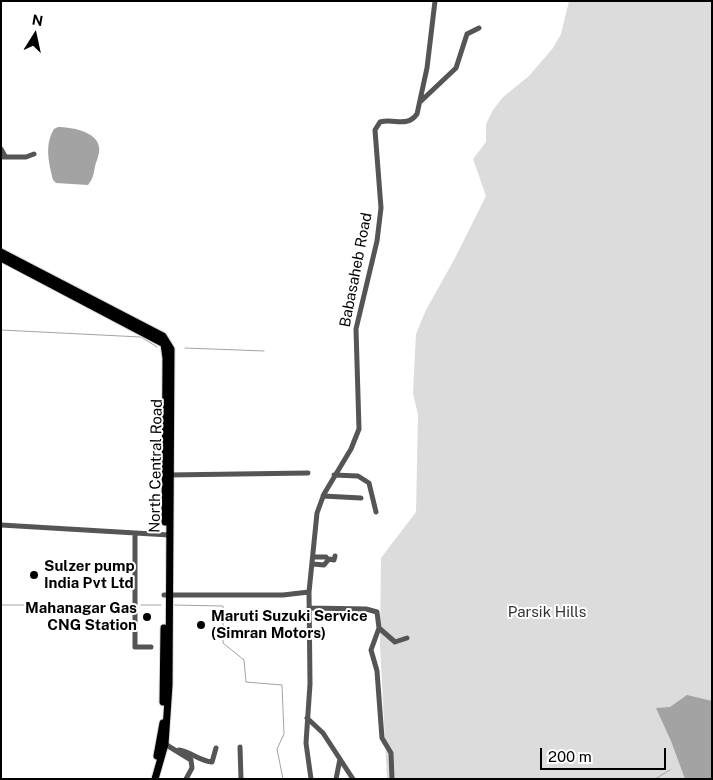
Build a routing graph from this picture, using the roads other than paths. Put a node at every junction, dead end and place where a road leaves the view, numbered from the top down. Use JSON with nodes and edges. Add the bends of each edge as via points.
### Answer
{"nodes":[{"id":1,"x":435,"y":1,"type":"edge"},
{"id":2,"x":479,"y":28,"type":"dead end"},
{"id":3,"x":420,"y":102,"type":"junction"},
{"id":4,"x":1,"y":149,"type":"edge"},
{"id":5,"x":34,"y":154,"type":"dead end"},
{"id":6,"x":3,"y":157,"type":"edge"},
{"id":7,"x":1,"y":252,"type":"edge"},
{"id":8,"x":1,"y":258,"type":"edge"},
{"id":9,"x":166,"y":343,"type":"junction"},
{"id":10,"x":308,"y":473,"type":"dead end"},
{"id":11,"x":167,"y":475,"type":"junction"},
{"id":12,"x":334,"y":475,"type":"junction"},
{"id":13,"x":323,"y":496,"type":"junction"},
{"id":14,"x":361,"y":498,"type":"dead end"},
{"id":15,"x":376,"y":512,"type":"dead end"},
{"id":16,"x":1,"y":525,"type":"edge"},
{"id":17,"x":135,"y":534,"type":"junction"},
{"id":18,"x":167,"y":535,"type":"junction"},
{"id":19,"x":335,"y":556,"type":"dead end"},
{"id":20,"x":314,"y":557,"type":"junction"},
{"id":21,"x":326,"y":557,"type":"dead end"},
{"id":22,"x":313,"y":564,"type":"junction"},
{"id":23,"x":309,"y":592,"type":"junction"},
{"id":24,"x":167,"y":597,"type":"junction"},
{"id":25,"x":309,"y":608,"type":"junction"},
{"id":26,"x":379,"y":628,"type":"junction"},
{"id":27,"x":407,"y":638,"type":"dead end"},
{"id":28,"x":151,"y":647,"type":"dead end"},
{"id":29,"x":308,"y":718,"type":"junction"},
{"id":30,"x":165,"y":744,"type":"junction"},
{"id":31,"x":240,"y":747,"type":"dead end"},
{"id":32,"x":216,"y":748,"type":"dead end"},
{"id":33,"x":178,"y":750,"type":"junction"},
{"id":34,"x":340,"y":759,"type":"junction"},
{"id":35,"x":155,"y":778,"type":"edge"},
{"id":36,"x":186,"y":779,"type":"edge"},
{"id":37,"x":241,"y":779,"type":"edge"},
{"id":38,"x":311,"y":779,"type":"edge"},
{"id":39,"x":336,"y":779,"type":"edge"},
{"id":40,"x":353,"y":779,"type":"edge"},
{"id":41,"x":392,"y":779,"type":"edge"}],
"edges":[{"from":1,"to":3,"type":"street","name":"Babasaheb Road"},
{"from":2,"to":3,"type":"street","via":[[467,34],[456,68]]},
{"from":3,"to":12,"type":"street","name":"Babasaheb Road","via":[[413,120],[380,122],[375,130],[380,208],[377,241],[356,329],[359,429],[351,449]]},
{"from":4,"to":6,"type":"street"},
{"from":5,"to":6,"type":"street"},
{"from":7,"to":9,"type":"main road","via":[[163,336]]},
{"from":8,"to":9,"type":"main road"},
{"from":9,"to":11,"type":"main road","name":"North Central Road","via":[[172,358]]},
{"from":10,"to":11,"type":"street"},
{"from":11,"to":18,"type":"main road","name":"North Central Road"},
{"from":12,"to":13,"type":"street","name":"Babasaheb Road"},
{"from":12,"to":15,"type":"street","via":[[358,476],[366,480],[372,488]]},
{"from":13,"to":14,"type":"street"},
{"from":13,"to":20,"type":"street","name":"Babasaheb Road","via":[[316,513]]},
{"from":16,"to":17,"type":"street"},
{"from":17,"to":18,"type":"street"},
{"from":17,"to":28,"type":"street","via":[[135,647]]},
{"from":18,"to":24,"type":"main road","name":"North Central Road"},
{"from":19,"to":22,"type":"street","via":[[328,563]]},
{"from":20,"to":21,"type":"street"},
{"from":20,"to":22,"type":"street","name":"Babasaheb Road"},
{"from":22,"to":23,"type":"street","name":"Babasaheb Road"},
{"from":23,"to":24,"type":"street"},
{"from":23,"to":25,"type":"street","name":"Babasaheb Road"},
{"from":24,"to":30,"type":"main road","name":"North Central Road","via":[[169,685]]},
{"from":24,"to":35,"type":"main road","name":"North Central Road","via":[[163,725]]},
{"from":25,"to":26,"type":"street","via":[[377,612]]},
{"from":25,"to":29,"type":"street","name":"Babasaheb Road"},
{"from":26,"to":27,"type":"street","via":[[395,642]]},
{"from":26,"to":41,"type":"street","via":[[371,650],[377,671],[382,738],[391,753]]},
{"from":29,"to":34,"type":"street","via":[[323,733]]},
{"from":29,"to":38,"type":"street","name":"Babasaheb Road","via":[[306,743]]},
{"from":30,"to":33,"type":"street"},
{"from":30,"to":35,"type":"main road","name":"North Central Road"},
{"from":31,"to":37,"type":"street"},
{"from":32,"to":33,"type":"street","via":[[212,762]]},
{"from":33,"to":36,"type":"street","via":[[191,760],[192,768]]},
{"from":34,"to":39,"type":"street"},
{"from":34,"to":40,"type":"street"}]}
